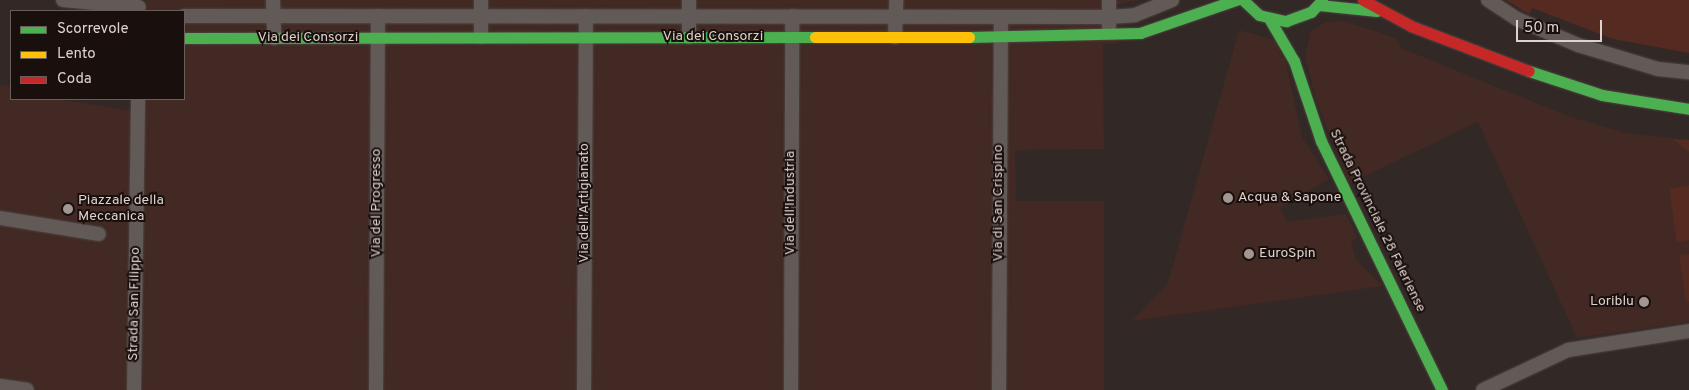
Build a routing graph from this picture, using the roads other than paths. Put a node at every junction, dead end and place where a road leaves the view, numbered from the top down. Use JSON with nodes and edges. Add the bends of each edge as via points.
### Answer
{"nodes":[{"id":1,"x":63,"y":0,"type":"edge"},
{"id":2,"x":273,"y":0,"type":"edge"},
{"id":3,"x":481,"y":0,"type":"edge"},
{"id":4,"x":689,"y":0,"type":"edge"},
{"id":5,"x":896,"y":0,"type":"edge"},
{"id":6,"x":1109,"y":0,"type":"edge"},
{"id":7,"x":1172,"y":0,"type":"edge"},
{"id":8,"x":1236,"y":0,"type":"edge"},
{"id":9,"x":1242,"y":0,"type":"edge"},
{"id":10,"x":1363,"y":0,"type":"edge"},
{"id":11,"x":1488,"y":0,"type":"edge"},
{"id":12,"x":1321,"y":3,"type":"edge"},
{"id":13,"x":139,"y":6,"type":"edge"},
{"id":14,"x":1378,"y":11,"type":"junction"},
{"id":15,"x":185,"y":16,"type":"edge"},
{"id":16,"x":273,"y":16,"type":"junction"},
{"id":17,"x":378,"y":16,"type":"junction"},
{"id":18,"x":481,"y":16,"type":"junction"},
{"id":19,"x":586,"y":16,"type":"junction"},
{"id":20,"x":689,"y":16,"type":"junction"},
{"id":21,"x":792,"y":16,"type":"junction"},
{"id":22,"x":896,"y":17,"type":"junction"},
{"id":23,"x":1000,"y":17,"type":"junction"},
{"id":24,"x":1109,"y":17,"type":"junction"},
{"id":25,"x":1302,"y":17,"type":"junction"},
{"id":26,"x":1270,"y":20,"type":"junction"},
{"id":27,"x":1000,"y":36,"type":"junction"},
{"id":28,"x":481,"y":37,"type":"junction"},
{"id":29,"x":586,"y":37,"type":"junction"},
{"id":30,"x":689,"y":37,"type":"junction"},
{"id":31,"x":792,"y":37,"type":"junction"},
{"id":32,"x":895,"y":37,"type":"junction"},
{"id":33,"x":1109,"y":37,"type":"junction"},
{"id":34,"x":185,"y":38,"type":"edge"},
{"id":35,"x":274,"y":38,"type":"junction"},
{"id":36,"x":378,"y":38,"type":"junction"},
{"id":37,"x":1294,"y":60,"type":"junction"},
{"id":38,"x":1689,"y":72,"type":"edge"},
{"id":39,"x":138,"y":100,"type":"edge"},
{"id":40,"x":1689,"y":109,"type":"edge"},
{"id":41,"x":0,"y":218,"type":"edge"},
{"id":42,"x":99,"y":234,"type":"dead end"},
{"id":43,"x":1689,"y":331,"type":"edge"},
{"id":44,"x":1439,"y":385,"type":"edge"},
{"id":45,"x":0,"y":386,"type":"edge"},
{"id":46,"x":27,"y":390,"type":"edge"},
{"id":47,"x":134,"y":390,"type":"edge"},
{"id":48,"x":376,"y":390,"type":"edge"},
{"id":49,"x":584,"y":390,"type":"edge"},
{"id":50,"x":791,"y":390,"type":"edge"},
{"id":51,"x":998,"y":390,"type":"edge"},
{"id":52,"x":1449,"y":390,"type":"edge"},
{"id":53,"x":1483,"y":390,"type":"edge"}],
"edges":[{"from":1,"to":13,"type":"street"},
{"from":2,"to":16,"type":"street"},
{"from":3,"to":18,"type":"street"},
{"from":4,"to":20,"type":"street"},
{"from":5,"to":22,"type":"street"},
{"from":6,"to":24,"type":"street"},
{"from":7,"to":24,"type":"street","name":"Via dei Consorzi","via":[[1135,15]]},
{"from":8,"to":33,"type":"street","name":"Via dei Consorzi","via":[[1140,33]]},
{"from":9,"to":26,"type":"street"},
{"from":10,"to":14,"type":"street"},
{"from":11,"to":38,"type":"street","via":[[1517,19],[1586,48],[1658,69]]},
{"from":12,"to":14,"type":"street"},
{"from":12,"to":25,"type":"street"},
{"from":14,"to":40,"type":"street","via":[[1602,95]]},
{"from":15,"to":16,"type":"street","name":"Via dei Consorzi"},
{"from":16,"to":17,"type":"street","name":"Via dei Consorzi"},
{"from":16,"to":35,"type":"street"},
{"from":17,"to":18,"type":"street","name":"Via dei Consorzi"},
{"from":17,"to":36,"type":"street","name":"Via del Progresso"},
{"from":18,"to":19,"type":"street","name":"Via dei Consorzi"},
{"from":18,"to":28,"type":"street"},
{"from":19,"to":20,"type":"street","name":"Via dei Consorzi"},
{"from":19,"to":29,"type":"street","name":"Via dell'Artigianato"},
{"from":20,"to":21,"type":"street","name":"Via dei Consorzi"},
{"from":20,"to":30,"type":"street"},
{"from":21,"to":22,"type":"street","name":"Via dei Consorzi"},
{"from":21,"to":31,"type":"street","name":"Via dell'Industria"},
{"from":22,"to":23,"type":"street","name":"Via dei Consorzi"},
{"from":22,"to":32,"type":"street"},
{"from":23,"to":24,"type":"street","name":"Via dei Consorzi"},
{"from":23,"to":27,"type":"street","name":"Via di San Crispino"},
{"from":24,"to":33,"type":"street"},
{"from":25,"to":26,"type":"street"},
{"from":25,"to":37,"type":"street","name":"Strada Provinciale 28 Faleriense"},
{"from":26,"to":37,"type":"street","name":"Strada Provinciale 28 Faleriense"},
{"from":27,"to":32,"type":"street","name":"Via dei Consorzi"},
{"from":27,"to":33,"type":"street","name":"Via dei Consorzi"},
{"from":27,"to":51,"type":"street","name":"Via di San Crispino"},
{"from":28,"to":29,"type":"street","name":"Via dei Consorzi"},
{"from":28,"to":36,"type":"street","name":"Via dei Consorzi"},
{"from":29,"to":30,"type":"street","name":"Via dei Consorzi"},
{"from":29,"to":49,"type":"street","name":"Via dell'Artigianato"},
{"from":30,"to":31,"type":"street","name":"Via dei Consorzi"},
{"from":31,"to":32,"type":"street","name":"Via dei Consorzi"},
{"from":31,"to":50,"type":"street","name":"Via dell'Industria"},
{"from":34,"to":35,"type":"street","name":"Via dei Consorzi"},
{"from":35,"to":36,"type":"street","name":"Via dei Consorzi"},
{"from":36,"to":48,"type":"street","name":"Via del Progresso"},
{"from":37,"to":44,"type":"street","name":"Strada Provinciale 28 Faleriense","via":[[1321,141]]},
{"from":39,"to":47,"type":"street","name":"Strada San Filippo"},
{"from":41,"to":42,"type":"street"},
{"from":43,"to":53,"type":"street","via":[[1568,350]]},
{"from":44,"to":52,"type":"street"},
{"from":45,"to":46,"type":"street"}]}
